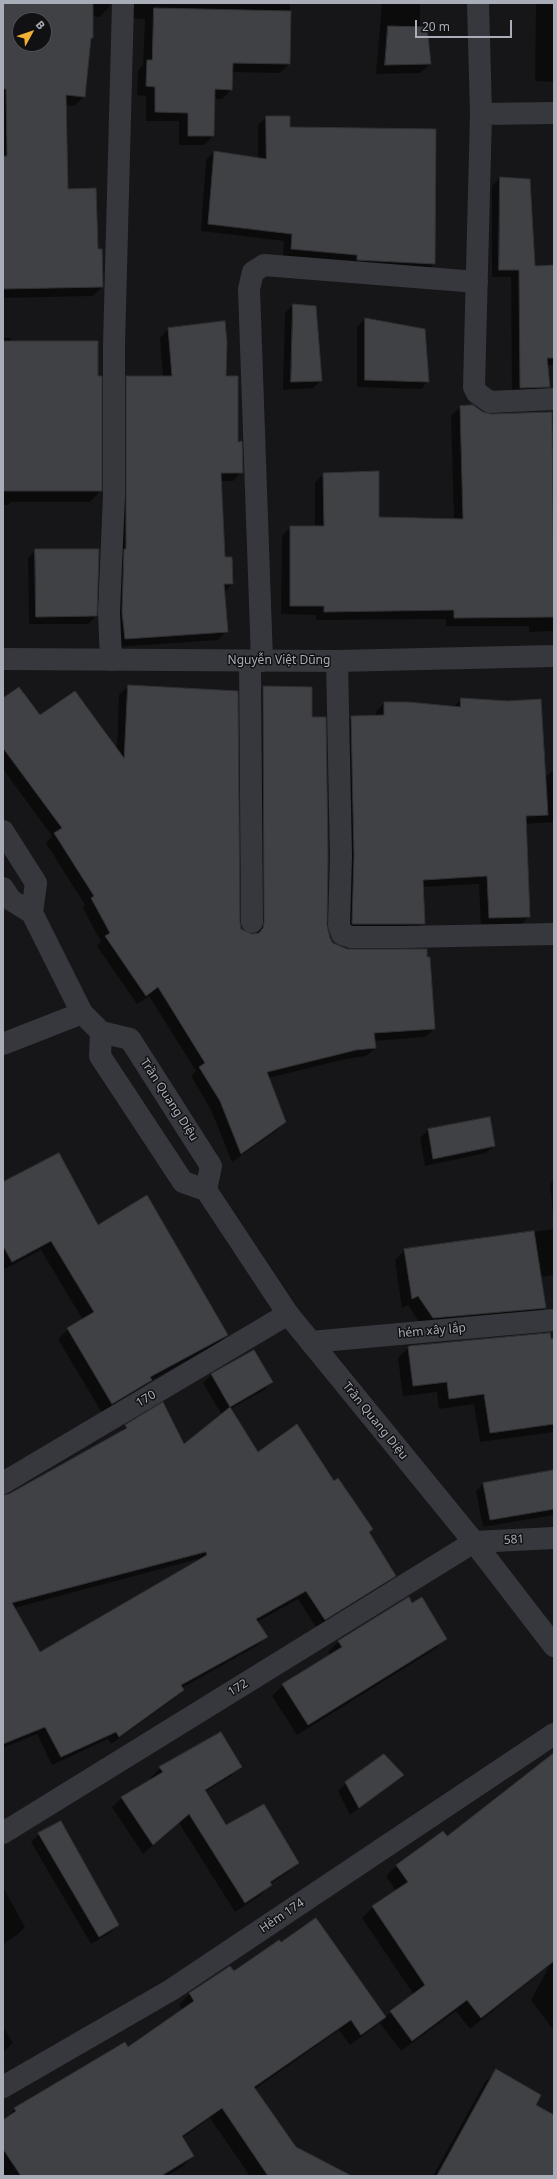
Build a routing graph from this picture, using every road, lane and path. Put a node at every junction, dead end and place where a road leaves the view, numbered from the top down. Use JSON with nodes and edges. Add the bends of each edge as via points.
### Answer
{"nodes":[{"id":1,"x":123,"y":3,"type":"edge"},
{"id":2,"x":478,"y":3,"type":"edge"},
{"id":3,"x":554,"y":113,"type":"edge"},
{"id":4,"x":481,"y":114,"type":"junction"},
{"id":5,"x":477,"y":282,"type":"junction"},
{"id":6,"x":554,"y":399,"type":"edge"},
{"id":7,"x":554,"y":656,"type":"edge"},
{"id":8,"x":3,"y":659,"type":"edge"},
{"id":9,"x":111,"y":660,"type":"junction"},
{"id":10,"x":256,"y":661,"type":"junction"},
{"id":11,"x":337,"y":661,"type":"junction"},
{"id":12,"x":3,"y":831,"type":"edge"},
{"id":13,"x":3,"y":888,"type":"edge"},
{"id":14,"x":32,"y":914,"type":"junction"},
{"id":15,"x":252,"y":922,"type":"dead end"},
{"id":16,"x":554,"y":934,"type":"edge"},
{"id":17,"x":82,"y":1013,"type":"junction"},
{"id":18,"x":101,"y":1032,"type":"junction"},
{"id":19,"x":3,"y":1044,"type":"edge"},
{"id":20,"x":206,"y":1190,"type":"junction"},
{"id":21,"x":288,"y":1314,"type":"junction"},
{"id":22,"x":554,"y":1320,"type":"edge"},
{"id":23,"x":311,"y":1342,"type":"junction"},
{"id":24,"x":3,"y":1483,"type":"edge"},
{"id":25,"x":554,"y":1538,"type":"edge"},
{"id":26,"x":474,"y":1542,"type":"junction"},
{"id":27,"x":554,"y":1646,"type":"edge"},
{"id":28,"x":554,"y":1734,"type":"edge"},
{"id":29,"x":3,"y":1833,"type":"edge"},
{"id":30,"x":3,"y":2087,"type":"edge"}],
"edges":[{"from":1,"to":9,"type":"street","via":[[114,346],[114,496],[109,612]]},
{"from":2,"to":4,"type":"street"},
{"from":3,"to":4,"type":"street"},
{"from":4,"to":5,"type":"street"},
{"from":5,"to":6,"type":"street","via":[[474,388],[477,393],[490,402]]},
{"from":5,"to":10,"type":"street","via":[[264,265],[253,272],[249,290]]},
{"from":7,"to":11,"type":"street","name":"Nguyễn Việt Dũng"},
{"from":8,"to":9,"type":"street","name":"Nguyễn Việt Dũng"},
{"from":9,"to":10,"type":"street","name":"Nguyễn Việt Dũng"},
{"from":10,"to":11,"type":"street","name":"Nguyễn Việt Dũng"},
{"from":10,"to":15,"type":"street"},
{"from":11,"to":16,"type":"street","via":[[341,856],[339,925],[342,934],[404,937]]},
{"from":12,"to":14,"type":"street","via":[[36,884]]},
{"from":13,"to":14,"type":"street","via":[[11,900]]},
{"from":14,"to":17,"type":"street"},
{"from":17,"to":18,"type":"street"},
{"from":17,"to":19,"type":"street"},
{"from":18,"to":20,"type":"street","via":[[100,1056],[178,1175],[183,1182]]},
{"from":18,"to":20,"type":"street","name":"Trần Quang Diệu","via":[[130,1039],[211,1166]]},
{"from":20,"to":21,"type":"street","name":"Trần Quang Diệu"},
{"from":21,"to":23,"type":"street","name":"Trần Quang Diệu"},
{"from":21,"to":24,"type":"street","name":"170"},
{"from":22,"to":23,"type":"street","name":"hẻm xây lắp"},
{"from":23,"to":26,"type":"street","name":"Trần Quang Diệu"},
{"from":25,"to":26,"type":"street","name":"581"},
{"from":26,"to":27,"type":"street","name":"Trần Quang Diệu"},
{"from":26,"to":29,"type":"street","name":"172"},
{"from":28,"to":30,"type":"street","name":"Hẻm 174","via":[[171,1990]]}]}
